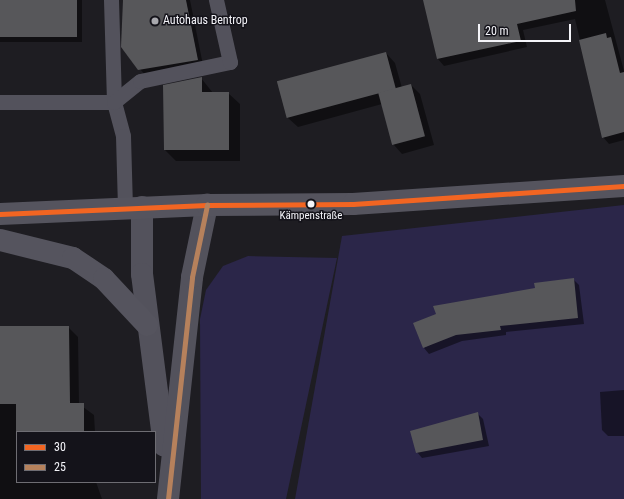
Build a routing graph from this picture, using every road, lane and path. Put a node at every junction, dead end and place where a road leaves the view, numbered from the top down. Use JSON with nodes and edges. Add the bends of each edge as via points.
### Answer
{"nodes":[{"id":1,"x":111,"y":0,"type":"edge"},
{"id":2,"x":216,"y":0,"type":"edge"},
{"id":3,"x":0,"y":102,"type":"edge"},
{"id":4,"x":114,"y":102,"type":"junction"},
{"id":5,"x":624,"y":186,"type":"edge"},
{"id":6,"x":207,"y":205,"type":"junction"},
{"id":7,"x":134,"y":207,"type":"junction"},
{"id":8,"x":0,"y":214,"type":"edge"},
{"id":9,"x":0,"y":240,"type":"edge"},
{"id":10,"x":146,"y":325,"type":"junction"},
{"id":11,"x":168,"y":475,"type":"junction"},
{"id":12,"x":168,"y":499,"type":"edge"}],
"edges":[{"from":1,"to":4,"type":"lane"},
{"from":2,"to":4,"type":"lane","via":[[230,62],[140,80]]},
{"from":3,"to":4,"type":"lane"},
{"from":4,"to":7,"type":"lane","via":[[123,136]]},
{"from":5,"to":6,"type":"main road","via":[[353,204]]},
{"from":6,"to":7,"type":"main road"},
{"from":6,"to":11,"type":"street","via":[[192,277]]},
{"from":7,"to":8,"type":"main road"},
{"from":7,"to":10,"type":"street"},
{"from":9,"to":10,"type":"main road","via":[[73,258],[104,279]]},
{"from":10,"to":11,"type":"street"},
{"from":11,"to":12,"type":"street"}]}
